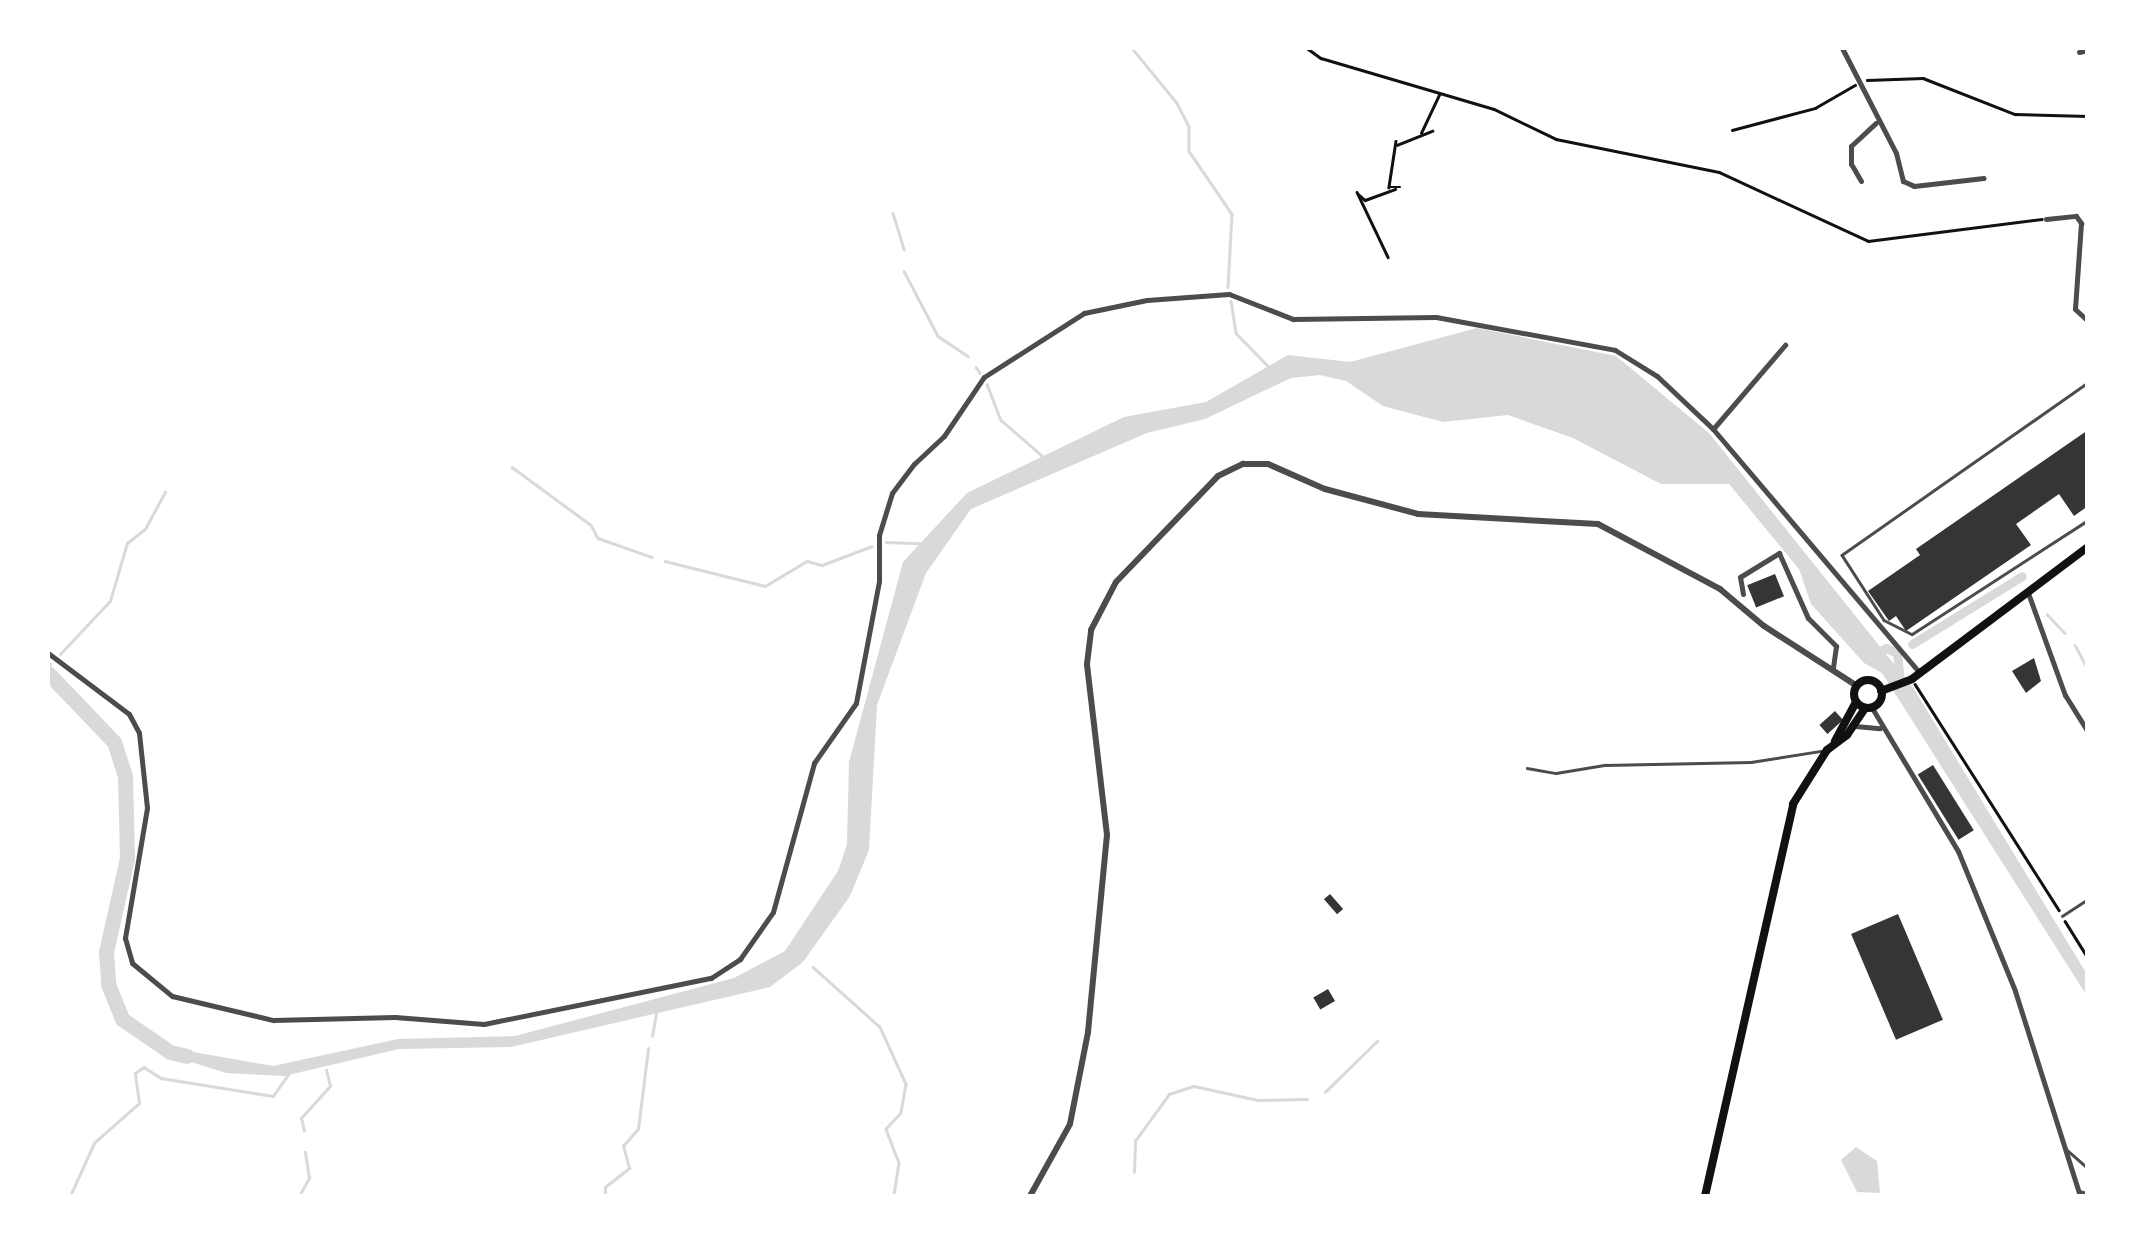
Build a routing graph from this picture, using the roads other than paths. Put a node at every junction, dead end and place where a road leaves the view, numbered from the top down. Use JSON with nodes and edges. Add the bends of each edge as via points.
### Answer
{"nodes":[{"id":1,"x":1842,"y":48,"type":"edge"},
{"id":2,"x":2088,"y":50,"type":"edge"},
{"id":3,"x":2078,"y":52,"type":"dead end"},
{"id":4,"x":1876,"y":122,"type":"junction"},
{"id":5,"x":1984,"y":178,"type":"dead end"},
{"id":6,"x":1861,"y":182,"type":"dead end"},
{"id":7,"x":2046,"y":218,"type":"road end"},
{"id":8,"x":2088,"y":321,"type":"edge"},
{"id":9,"x":1785,"y":345,"type":"dead end"},
{"id":10,"x":2088,"y":383,"type":"edge"},
{"id":11,"x":1713,"y":429,"type":"junction"},
{"id":12,"x":2088,"y":520,"type":"edge"},
{"id":13,"x":2088,"y":547,"type":"edge"},
{"id":14,"x":2028,"y":592,"type":"junction"},
{"id":15,"x":1744,"y":594,"type":"dead end"},
{"id":16,"x":48,"y":652,"type":"edge"},
{"id":17,"x":1833,"y":668,"type":"junction"},
{"id":18,"x":1916,"y":679,"type":"junction"},
{"id":19,"x":1857,"y":686,"type":"junction"},
{"id":20,"x":1886,"y":690,"type":"junction"},
{"id":21,"x":1865,"y":706,"type":"junction"},
{"id":22,"x":1855,"y":726,"type":"junction"},
{"id":23,"x":1880,"y":728,"type":"junction"},
{"id":24,"x":2088,"y":732,"type":"edge"},
{"id":25,"x":1836,"y":741,"type":"junction"},
{"id":26,"x":1826,"y":750,"type":"junction"},
{"id":27,"x":1527,"y":768,"type":"dead end"},
{"id":28,"x":2088,"y":900,"type":"edge"},
{"id":29,"x":2062,"y":916,"type":"road end"},
{"id":30,"x":2064,"y":1148,"type":"junction"},
{"id":31,"x":2088,"y":1168,"type":"edge"},
{"id":32,"x":2079,"y":1193,"type":"edge"},
{"id":33,"x":2088,"y":1193,"type":"edge"},
{"id":34,"x":1030,"y":1196,"type":"edge"},
{"id":35,"x":1705,"y":1196,"type":"edge"}],
"edges":[{"from":1,"to":4,"type":"street"},
{"from":2,"to":3,"type":"street"},
{"from":4,"to":5,"type":"street","via":[[1892,144],[1903,181],[1914,186]]},
{"from":4,"to":6,"type":"street","via":[[1851,146],[1850,164]]},
{"from":7,"to":8,"type":"street","via":[[2076,216],[2081,222],[2075,309]]},
{"from":9,"to":11,"type":"street"},
{"from":10,"to":12,"type":"lane","via":[[1842,555],[1884,620],[1912,634]]},
{"from":11,"to":16,"type":"street","via":[[1657,376],[1614,350],[1579,340],[1436,317],[1313,321],[1229,294],[1084,313],[984,377],[892,494],[879,535],[875,614],[856,703],[814,763],[773,912],[740,959],[711,978],[499,1024],[395,1017],[274,1020],[172,996],[132,963],[125,938],[147,808],[140,733],[128,714]]},
{"from":11,"to":18,"type":"street"},
{"from":13,"to":14,"type":"main road"},
{"from":14,"to":18,"type":"main road"},
{"from":14,"to":24,"type":"street","via":[[2065,695]]},
{"from":15,"to":17,"type":"street","via":[[1740,577],[1778,553],[1808,618],[1836,646]]},
{"from":17,"to":19,"type":"street"},
{"from":17,"to":34,"type":"street","via":[[1764,626],[1720,588],[1598,524],[1418,514],[1326,489],[1268,464],[1242,464],[1218,476],[1116,582],[1091,630],[1087,664],[1107,835],[1088,1032],[1070,1124]]},
{"from":18,"to":20,"type":"main road"},
{"from":19,"to":20,"type":"main road","via":[[1868,680]]},
{"from":19,"to":21,"type":"main road"},
{"from":20,"to":21,"type":"main road"},
{"from":21,"to":22,"type":"main road"},
{"from":21,"to":23,"type":"street"},
{"from":21,"to":25,"type":"main road"},
{"from":22,"to":23,"type":"street"},
{"from":22,"to":25,"type":"main road"},
{"from":23,"to":30,"type":"street","via":[[1958,851],[2015,991]]},
{"from":25,"to":26,"type":"main road"},
{"from":26,"to":27,"type":"lane","via":[[1752,762],[1605,765],[1556,773]]},
{"from":26,"to":35,"type":"main road","via":[[1793,804],[1778,858]]},
{"from":28,"to":29,"type":"lane"},
{"from":30,"to":31,"type":"lane"},
{"from":30,"to":32,"type":"street"},
{"from":32,"to":33,"type":"lane"}]}
